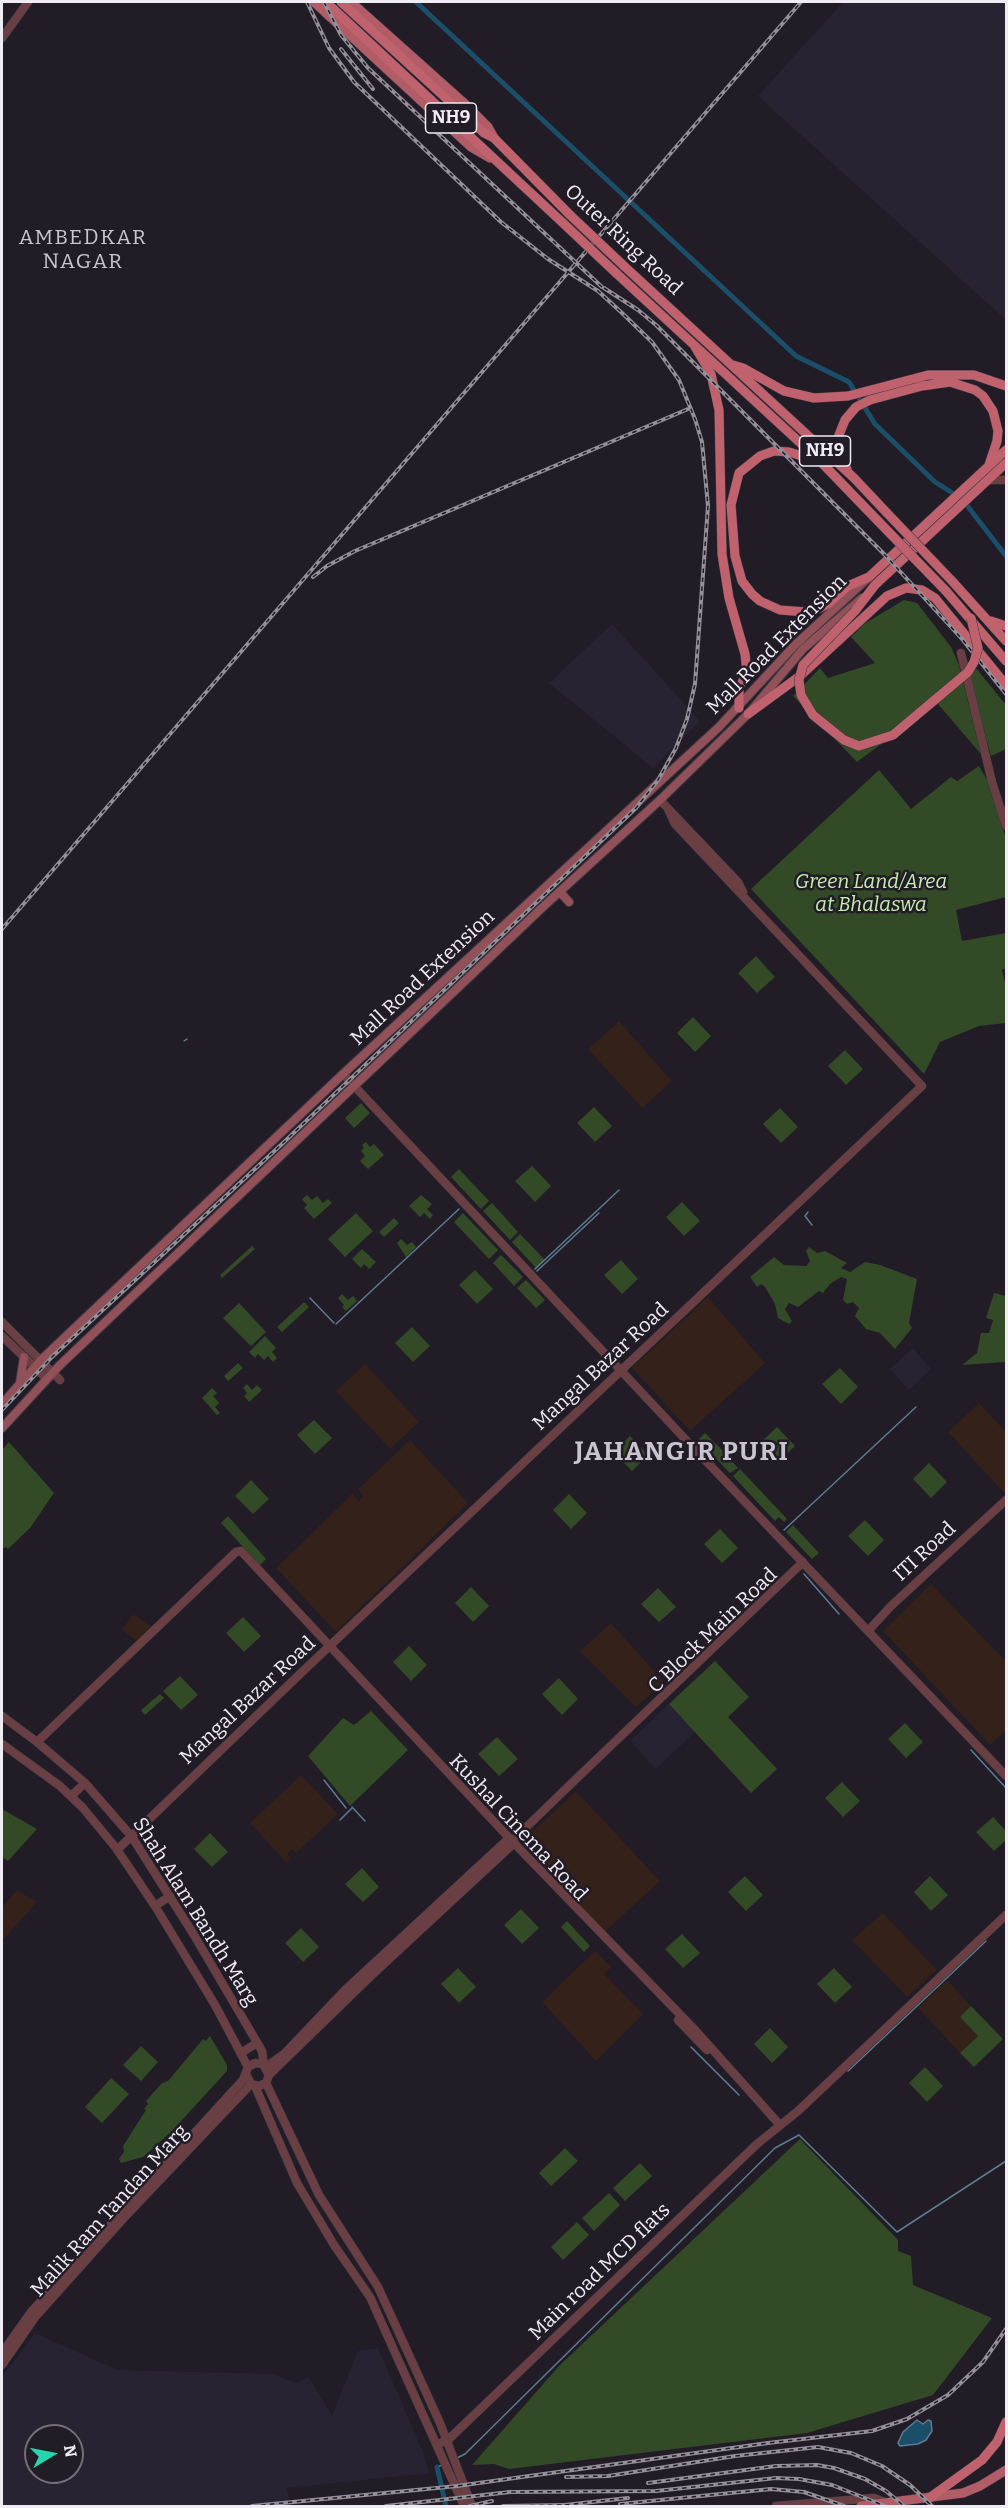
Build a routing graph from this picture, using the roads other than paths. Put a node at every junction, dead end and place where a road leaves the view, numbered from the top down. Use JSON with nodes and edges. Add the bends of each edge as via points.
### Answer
{"nodes":[{"id":1,"x":28,"y":2,"type":"edge"},
{"id":2,"x":314,"y":2,"type":"edge"},
{"id":3,"x":326,"y":2,"type":"edge"},
{"id":4,"x":344,"y":5,"type":"edge"},
{"id":5,"x":2,"y":38,"type":"edge"},
{"id":6,"x":499,"y":164,"type":"junction"},
{"id":7,"x":620,"y":270,"type":"junction"},
{"id":8,"x":694,"y":345,"type":"junction"},
{"id":9,"x":730,"y":364,"type":"junction"},
{"id":10,"x":1006,"y":386,"type":"edge"},
{"id":11,"x":900,"y":387,"type":"junction"},
{"id":12,"x":755,"y":395,"type":"junction"},
{"id":13,"x":1006,"y":450,"type":"edge"},
{"id":14,"x":821,"y":462,"type":"junction"},
{"id":15,"x":1006,"y":463,"type":"edge"},
{"id":16,"x":989,"y":467,"type":"junction"},
{"id":17,"x":854,"y":478,"type":"junction"},
{"id":18,"x":1006,"y":480,"type":"edge"},
{"id":19,"x":982,"y":481,"type":"junction"},
{"id":20,"x":868,"y":577,"type":"junction"},
{"id":21,"x":875,"y":585,"type":"junction"},
{"id":22,"x":971,"y":618,"type":"junction"},
{"id":23,"x":991,"y":621,"type":"junction"},
{"id":24,"x":1006,"y":626,"type":"edge"},
{"id":25,"x":1006,"y":641,"type":"edge"},
{"id":26,"x":961,"y":653,"type":"dead end"},
{"id":27,"x":1006,"y":661,"type":"edge"},
{"id":28,"x":1006,"y":686,"type":"edge"},
{"id":29,"x":739,"y":708,"type":"junction"},
{"id":30,"x":748,"y":714,"type":"junction"},
{"id":31,"x":660,"y":800,"type":"junction"},
{"id":32,"x":1006,"y":826,"type":"edge"},
{"id":33,"x":560,"y":892,"type":"junction"},
{"id":34,"x":569,"y":902,"type":"dead end"},
{"id":35,"x":343,"y":1074,"type":"junction"},
{"id":36,"x":354,"y":1086,"type":"junction"},
{"id":37,"x":2,"y":1322,"type":"edge"},
{"id":38,"x":2,"y":1336,"type":"edge"},
{"id":39,"x":62,"y":1341,"type":"junction"},
{"id":40,"x":44,"y":1348,"type":"dead end"},
{"id":41,"x":24,"y":1357,"type":"junction"},
{"id":42,"x":41,"y":1360,"type":"junction"},
{"id":43,"x":34,"y":1367,"type":"junction"},
{"id":44,"x":621,"y":1371,"type":"junction"},
{"id":45,"x":50,"y":1376,"type":"junction"},
{"id":46,"x":60,"y":1380,"type":"dead end"},
{"id":47,"x":19,"y":1386,"type":"junction"},
{"id":48,"x":2,"y":1404,"type":"edge"},
{"id":49,"x":2,"y":1428,"type":"edge"},
{"id":50,"x":1006,"y":1500,"type":"edge"},
{"id":51,"x":804,"y":1563,"type":"junction"},
{"id":52,"x":868,"y":1631,"type":"junction"},
{"id":53,"x":328,"y":1648,"type":"junction"},
{"id":54,"x":2,"y":1716,"type":"edge"},
{"id":55,"x":37,"y":1742,"type":"junction"},
{"id":56,"x":2,"y":1744,"type":"edge"},
{"id":57,"x":1006,"y":1776,"type":"edge"},
{"id":58,"x":85,"y":1783,"type":"junction"},
{"id":59,"x":71,"y":1796,"type":"junction"},
{"id":60,"x":132,"y":1837,"type":"junction"},
{"id":61,"x":510,"y":1843,"type":"junction"},
{"id":62,"x":117,"y":1850,"type":"junction"},
{"id":63,"x":170,"y":1896,"type":"junction"},
{"id":64,"x":155,"y":1906,"type":"junction"},
{"id":65,"x":1006,"y":1915,"type":"edge"},
{"id":66,"x":257,"y":2043,"type":"junction"},
{"id":67,"x":241,"y":2053,"type":"junction"},
{"id":68,"x":267,"y":2069,"type":"junction"},
{"id":69,"x":247,"y":2071,"type":"junction"},
{"id":70,"x":266,"y":2083,"type":"junction"},
{"id":71,"x":253,"y":2085,"type":"junction"},
{"id":72,"x":777,"y":2126,"type":"junction"},
{"id":73,"x":119,"y":2218,"type":"junction"},
{"id":74,"x":335,"y":2219,"type":"junction"},
{"id":75,"x":323,"y":2226,"type":"junction"},
{"id":76,"x":33,"y":2314,"type":"junction"},
{"id":77,"x":2,"y":2353,"type":"edge"},
{"id":78,"x":2,"y":2366,"type":"edge"},
{"id":79,"x":1006,"y":2422,"type":"edge"},
{"id":80,"x":448,"y":2440,"type":"junction"},
{"id":81,"x":434,"y":2443,"type":"junction"},
{"id":82,"x":1006,"y":2470,"type":"edge"},
{"id":83,"x":928,"y":2499,"type":"junction"},
{"id":84,"x":887,"y":2504,"type":"junction"},
{"id":85,"x":464,"y":2506,"type":"edge"},
{"id":86,"x":472,"y":2506,"type":"edge"},
{"id":87,"x":776,"y":2506,"type":"edge"},
{"id":88,"x":861,"y":2506,"type":"edge"}],
"edges":[{"from":1,"to":5,"type":"street"},
{"from":2,"to":6,"type":"main road","name":"Outer Ring Road","via":[[471,147]]},
{"from":3,"to":4,"type":"highway","name":"Outer Ring Road","number":"NH9"},
{"from":4,"to":6,"type":"highway","name":"Outer Ring Road","number":"NH9"},
{"from":4,"to":7,"type":"highway","name":"Outer Ring Road","number":"NH9","bridge":true,"via":[[494,138]]},
{"from":6,"to":7,"type":"highway","name":"Outer Ring Road","number":"NH9","bridge":true},
{"from":7,"to":8,"type":"highway","name":"Outer Ring Road"},
{"from":7,"to":9,"type":"highway","name":"Outer Ring Road","number":"NH9"},
{"from":8,"to":12,"type":"highway","name":"Outer Ring Road"},
{"from":8,"to":29,"type":"highway","via":[[711,374],[718,410],[722,554],[747,673],[739,688]]},
{"from":9,"to":11,"type":"highway","via":[[796,395],[833,398]]},
{"from":9,"to":12,"type":"highway","number":"NH9"},
{"from":10,"to":11,"type":"highway","via":[[974,375],[956,374],[928,375]]},
{"from":11,"to":16,"type":"highway","via":[[950,382],[966,385],[983,396],[993,411],[998,431]]},
{"from":11,"to":17,"type":"highway","via":[[862,403],[845,420],[839,435],[839,451]]},
{"from":12,"to":14,"type":"highway"},
{"from":12,"to":17,"type":"highway","number":"NH9"},
{"from":13,"to":16,"type":"highway"},
{"from":14,"to":20,"type":"highway","via":[[774,451],[760,456],[739,473],[731,506],[735,556],[742,581],[760,601],[780,610],[806,612],[828,604],[848,586]]},
{"from":14,"to":22,"type":"highway","number":"NH9","bridge":true},
{"from":15,"to":19,"type":"highway"},
{"from":16,"to":19,"type":"highway"},
{"from":17,"to":23,"type":"highway","number":"NH9","bridge":true},
{"from":18,"to":19,"type":"street"},
{"from":19,"to":20,"type":"highway","via":[[928,522]]},
{"from":19,"to":21,"type":"highway","via":[[936,530]]},
{"from":20,"to":29,"type":"main road","name":"Mall Road Extension","via":[[795,645]]},
{"from":21,"to":22,"type":"highway","bridge":true,"via":[[803,665],[799,680],[801,695],[813,716],[844,740],[859,746],[893,735],[968,672],[978,648]]},
{"from":21,"to":30,"type":"main road","name":"Mall Road Extension","via":[[803,649]]},
{"from":22,"to":27,"type":"highway"},
{"from":23,"to":24,"type":"highway"},
{"from":23,"to":25,"type":"highway"},
{"from":26,"to":32,"type":"street"},
{"from":28,"to":30,"type":"highway","via":[[935,598],[922,590],[906,588],[886,596],[800,676]]},
{"from":29,"to":35,"type":"main road","name":"Mall Road Extension"},
{"from":30,"to":31,"type":"main road","name":"Mall Road Extension"},
{"from":31,"to":33,"type":"main road","name":"Mall Road Extension"},
{"from":31,"to":44,"type":"street","name":"Mangal Bazar Road","via":[[675,824],[922,1086]]},
{"from":33,"to":34,"type":"main road"},
{"from":33,"to":36,"type":"main road","name":"Mall Road Extension"},
{"from":35,"to":36,"type":"street"},
{"from":35,"to":39,"type":"main road","name":"Mall Road Extension"},
{"from":36,"to":44,"type":"street"},
{"from":36,"to":45,"type":"main road","name":"Mall Road Extension"},
{"from":37,"to":42,"type":"street"},
{"from":38,"to":41,"type":"street"},
{"from":39,"to":40,"type":"main road"},
{"from":39,"to":42,"type":"main road","name":"Mall Road Extension"},
{"from":41,"to":43,"type":"street"},
{"from":41,"to":47,"type":"main road"},
{"from":42,"to":43,"type":"main road","name":"Mall Road Extension"},
{"from":42,"to":45,"type":"street"},
{"from":43,"to":45,"type":"street"},
{"from":43,"to":47,"type":"main road","name":"Mall Road Extension"},
{"from":44,"to":51,"type":"street"},
{"from":44,"to":53,"type":"street","name":"Mangal Bazar Road"},
{"from":45,"to":46,"type":"street"},
{"from":45,"to":49,"type":"main road","name":"Mall Road Extension"},
{"from":47,"to":48,"type":"main road","name":"Mall Road Extension"},
{"from":50,"to":52,"type":"street","name":"ITI Road"},
{"from":51,"to":52,"type":"street"},
{"from":51,"to":61,"type":"street","name":"C Block Main Road"},
{"from":52,"to":57,"type":"street"},
{"from":53,"to":55,"type":"street","name":"Kushal Cinema Road","via":[[238,1551]]},
{"from":53,"to":60,"type":"street","name":"Mangal Bazar Road"},
{"from":53,"to":61,"type":"street","name":"Kushal Cinema Road"},
{"from":54,"to":55,"type":"street","name":"Shah Alam Bandh Marg"},
{"from":55,"to":58,"type":"street","name":"Shah Alam Bandh Marg"},
{"from":56,"to":59,"type":"street","name":"Shah Alam Bandh Marg"},
{"from":58,"to":59,"type":"street"},
{"from":58,"to":60,"type":"street","name":"Shah Alam Bandh Marg"},
{"from":59,"to":62,"type":"street","name":"Shah Alam Bandh Marg"},
{"from":60,"to":62,"type":"street","name":"Mangal Bazar Road"},
{"from":60,"to":63,"type":"street","name":"Shah Alam Bandh Marg"},
{"from":61,"to":68,"type":"street","name":"C Block Main Road"},
{"from":61,"to":72,"type":"street","name":"Kushal Cinema Road","via":[[660,1997]]},
{"from":62,"to":64,"type":"street","name":"Shah Alam Bandh Marg"},
{"from":63,"to":64,"type":"street"},
{"from":63,"to":66,"type":"street","name":"Shah Alam Bandh Marg"},
{"from":64,"to":67,"type":"street","name":"Shah Alam Bandh Marg"},
{"from":65,"to":72,"type":"street","name":"Main road MCD flats","via":[[798,2111]]},
{"from":66,"to":67,"type":"street"},
{"from":66,"to":68,"type":"street","name":"Shah Alam Bandh Marg"},
{"from":67,"to":69,"type":"street","name":"Shah Alam Bandh Marg"},
{"from":68,"to":69,"type":"street","via":[[255,2063]]},
{"from":68,"to":70,"type":"street"},
{"from":69,"to":71,"type":"street","name":"Shah Alam Bandh Marg"},
{"from":69,"to":73,"type":"street","name":"Malik Ram Tandan Marg"},
{"from":70,"to":71,"type":"street"},
{"from":70,"to":74,"type":"street","via":[[311,2179]]},
{"from":71,"to":73,"type":"street","name":"Malik Ram Tandan Marg"},
{"from":71,"to":75,"type":"street","name":"Shah Alam Bandh Marg","via":[[297,2183]]},
{"from":72,"to":80,"type":"street","name":"Main road MCD flats"},
{"from":73,"to":76,"type":"street","name":"Malik Ram Tandan Marg"},
{"from":74,"to":75,"type":"street"},
{"from":74,"to":80,"type":"street","via":[[378,2288]]},
{"from":75,"to":81,"type":"street","name":"Shah Alam Bandh Marg","via":[[370,2297]]},
{"from":76,"to":77,"type":"street","name":"Malik Ram Tandan Marg"},
{"from":76,"to":78,"type":"street","name":"Malik Ram Tandan Marg"},
{"from":79,"to":83,"type":"highway","via":[[992,2449]]},
{"from":80,"to":81,"type":"street","name":"Main road MCD flats"},
{"from":80,"to":86,"type":"street"},
{"from":81,"to":85,"type":"street","name":"Shah Alam Bandh Marg"},
{"from":82,"to":83,"type":"main road","via":[[963,2493]]},
{"from":83,"to":84,"type":"main road"},
{"from":84,"to":87,"type":"street","via":[[874,2498]]},
{"from":84,"to":88,"type":"main road"}]}
